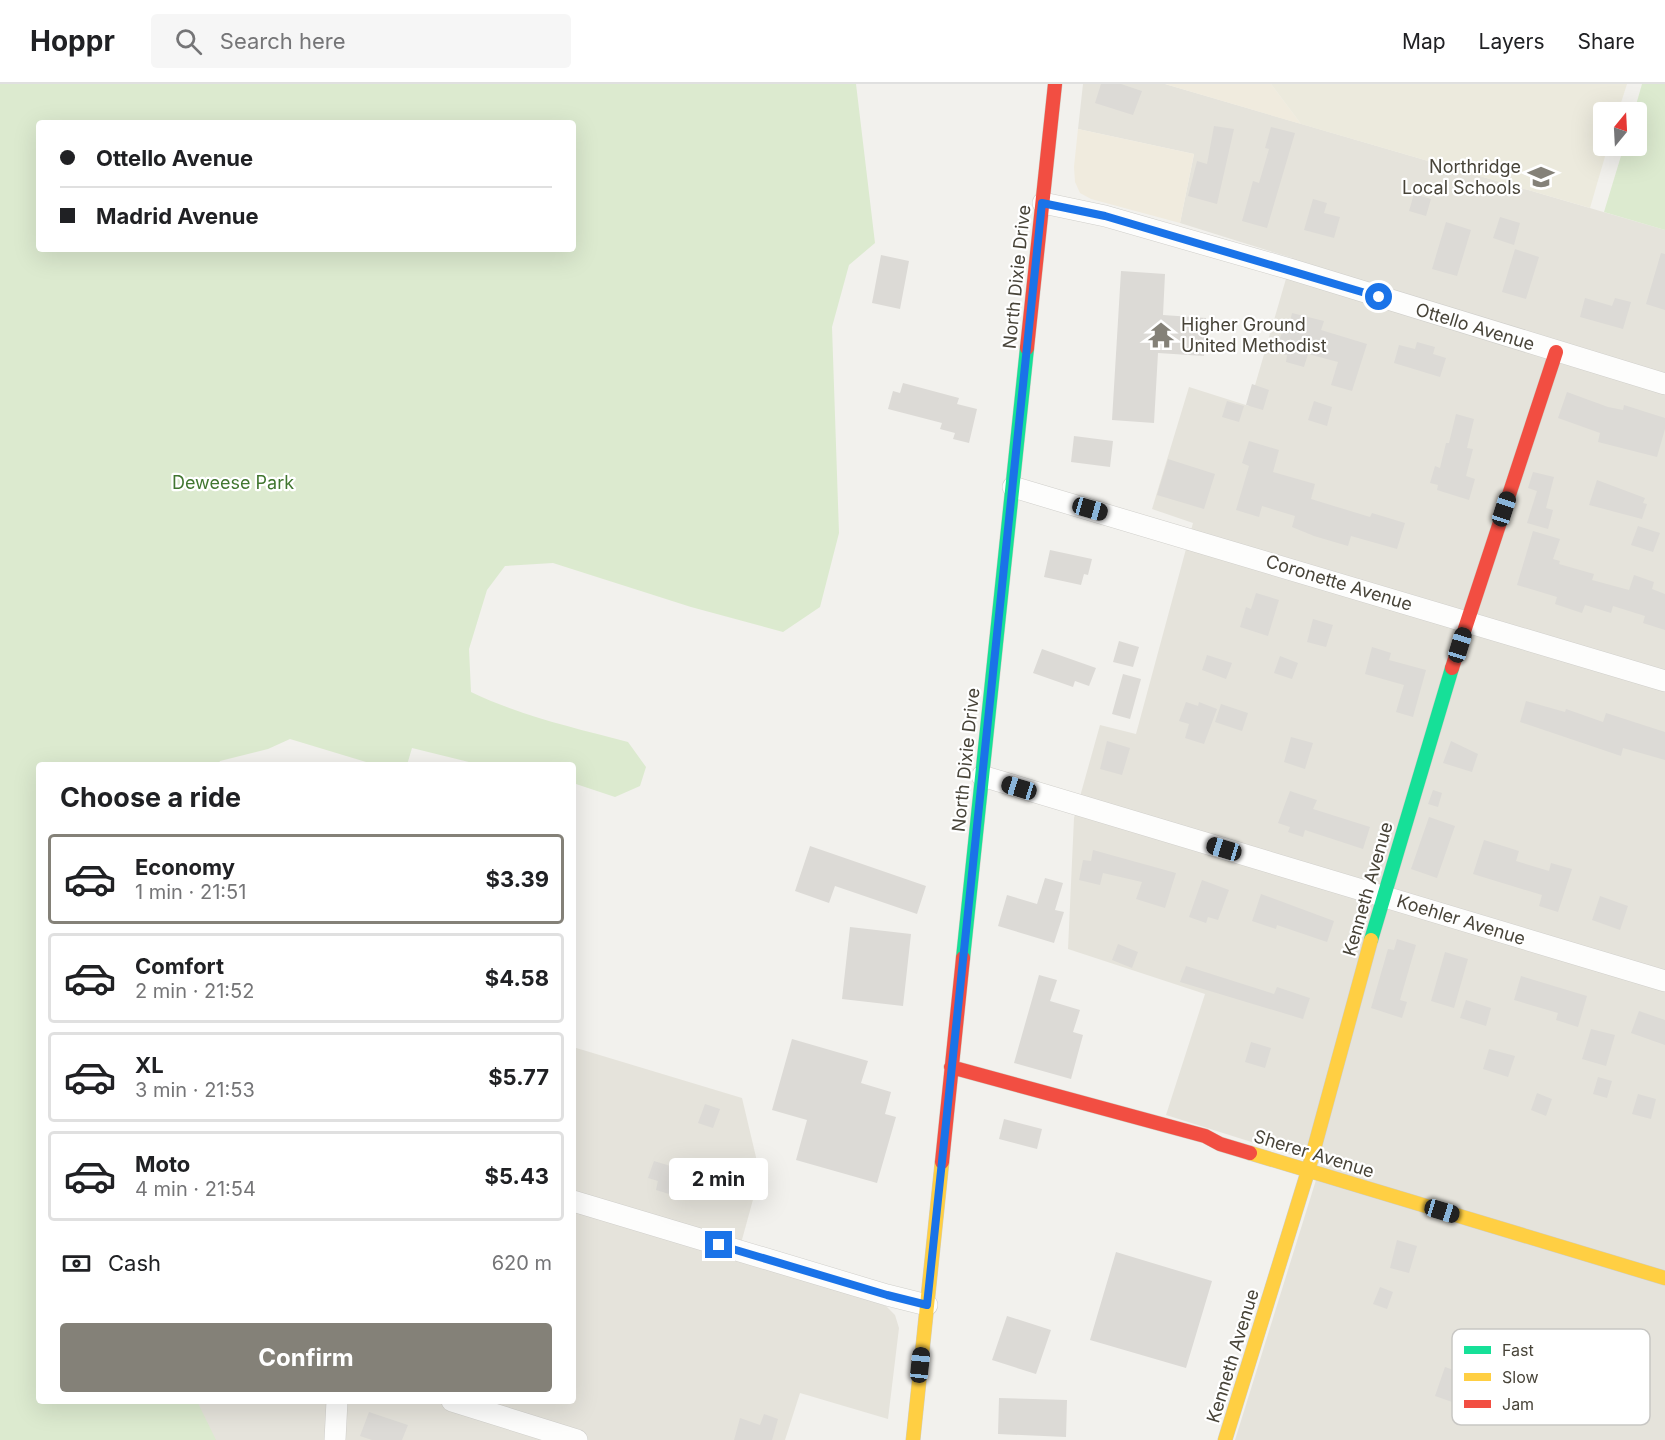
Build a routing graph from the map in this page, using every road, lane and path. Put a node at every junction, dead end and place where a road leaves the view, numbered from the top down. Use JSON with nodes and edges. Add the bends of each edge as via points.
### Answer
{"nodes":[{"id":1,"x":1055,"y":84,"type":"edge"},
{"id":2,"x":1042,"y":203,"type":"junction"},
{"id":3,"x":1556,"y":352,"type":"junction"},
{"id":4,"x":1665,"y":384,"type":"edge"},
{"id":5,"x":1013,"y":487,"type":"junction"},
{"id":6,"x":1466,"y":622,"type":"junction"},
{"id":7,"x":1665,"y":681,"type":"edge"},
{"id":8,"x":982,"y":776,"type":"junction"},
{"id":9,"x":1383,"y":897,"type":"junction"},
{"id":10,"x":1665,"y":981,"type":"edge"},
{"id":11,"x":951,"y":1067,"type":"junction"},
{"id":12,"x":1308,"y":1171,"type":"junction"},
{"id":13,"x":576,"y":1202,"type":"edge"},
{"id":14,"x":1665,"y":1278,"type":"edge"},
{"id":15,"x":927,"y":1305,"type":"junction"},
{"id":16,"x":338,"y":1404,"type":"edge"},
{"id":17,"x":462,"y":1404,"type":"edge"},
{"id":18,"x":335,"y":1440,"type":"edge"},
{"id":19,"x":577,"y":1440,"type":"edge"},
{"id":20,"x":913,"y":1440,"type":"edge"},
{"id":21,"x":1225,"y":1440,"type":"edge"}],
"edges":[{"from":1,"to":2,"type":"street","name":"North Dixie Drive"},
{"from":2,"to":3,"type":"street","name":"Ottello Avenue","via":[[1105,216],[1274,264]]},
{"from":2,"to":5,"type":"street","name":"North Dixie Drive"},
{"from":3,"to":4,"type":"street","name":"Ottello Avenue"},
{"from":3,"to":6,"type":"street","name":"Kenneth Avenue"},
{"from":5,"to":6,"type":"street","name":"Coronette Avenue"},
{"from":5,"to":8,"type":"street","name":"North Dixie Drive"},
{"from":6,"to":7,"type":"street","name":"Coronette Avenue"},
{"from":6,"to":9,"type":"street","name":"Kenneth Avenue"},
{"from":8,"to":9,"type":"street","name":"Koehler Avenue"},
{"from":8,"to":11,"type":"street","name":"North Dixie Drive"},
{"from":9,"to":10,"type":"street","name":"Koehler Avenue"},
{"from":9,"to":12,"type":"street","name":"Kenneth Avenue"},
{"from":11,"to":12,"type":"street","name":"Sherer Avenue","via":[[1205,1136]]},
{"from":11,"to":15,"type":"street","name":"North Dixie Drive"},
{"from":12,"to":14,"type":"street","name":"Sherer Avenue"},
{"from":12,"to":21,"type":"street","name":"Kenneth Avenue"},
{"from":13,"to":15,"type":"street"},
{"from":15,"to":20,"type":"street","name":"North Dixie Drive"},
{"from":16,"to":18,"type":"street"},
{"from":17,"to":19,"type":"street"}]}
